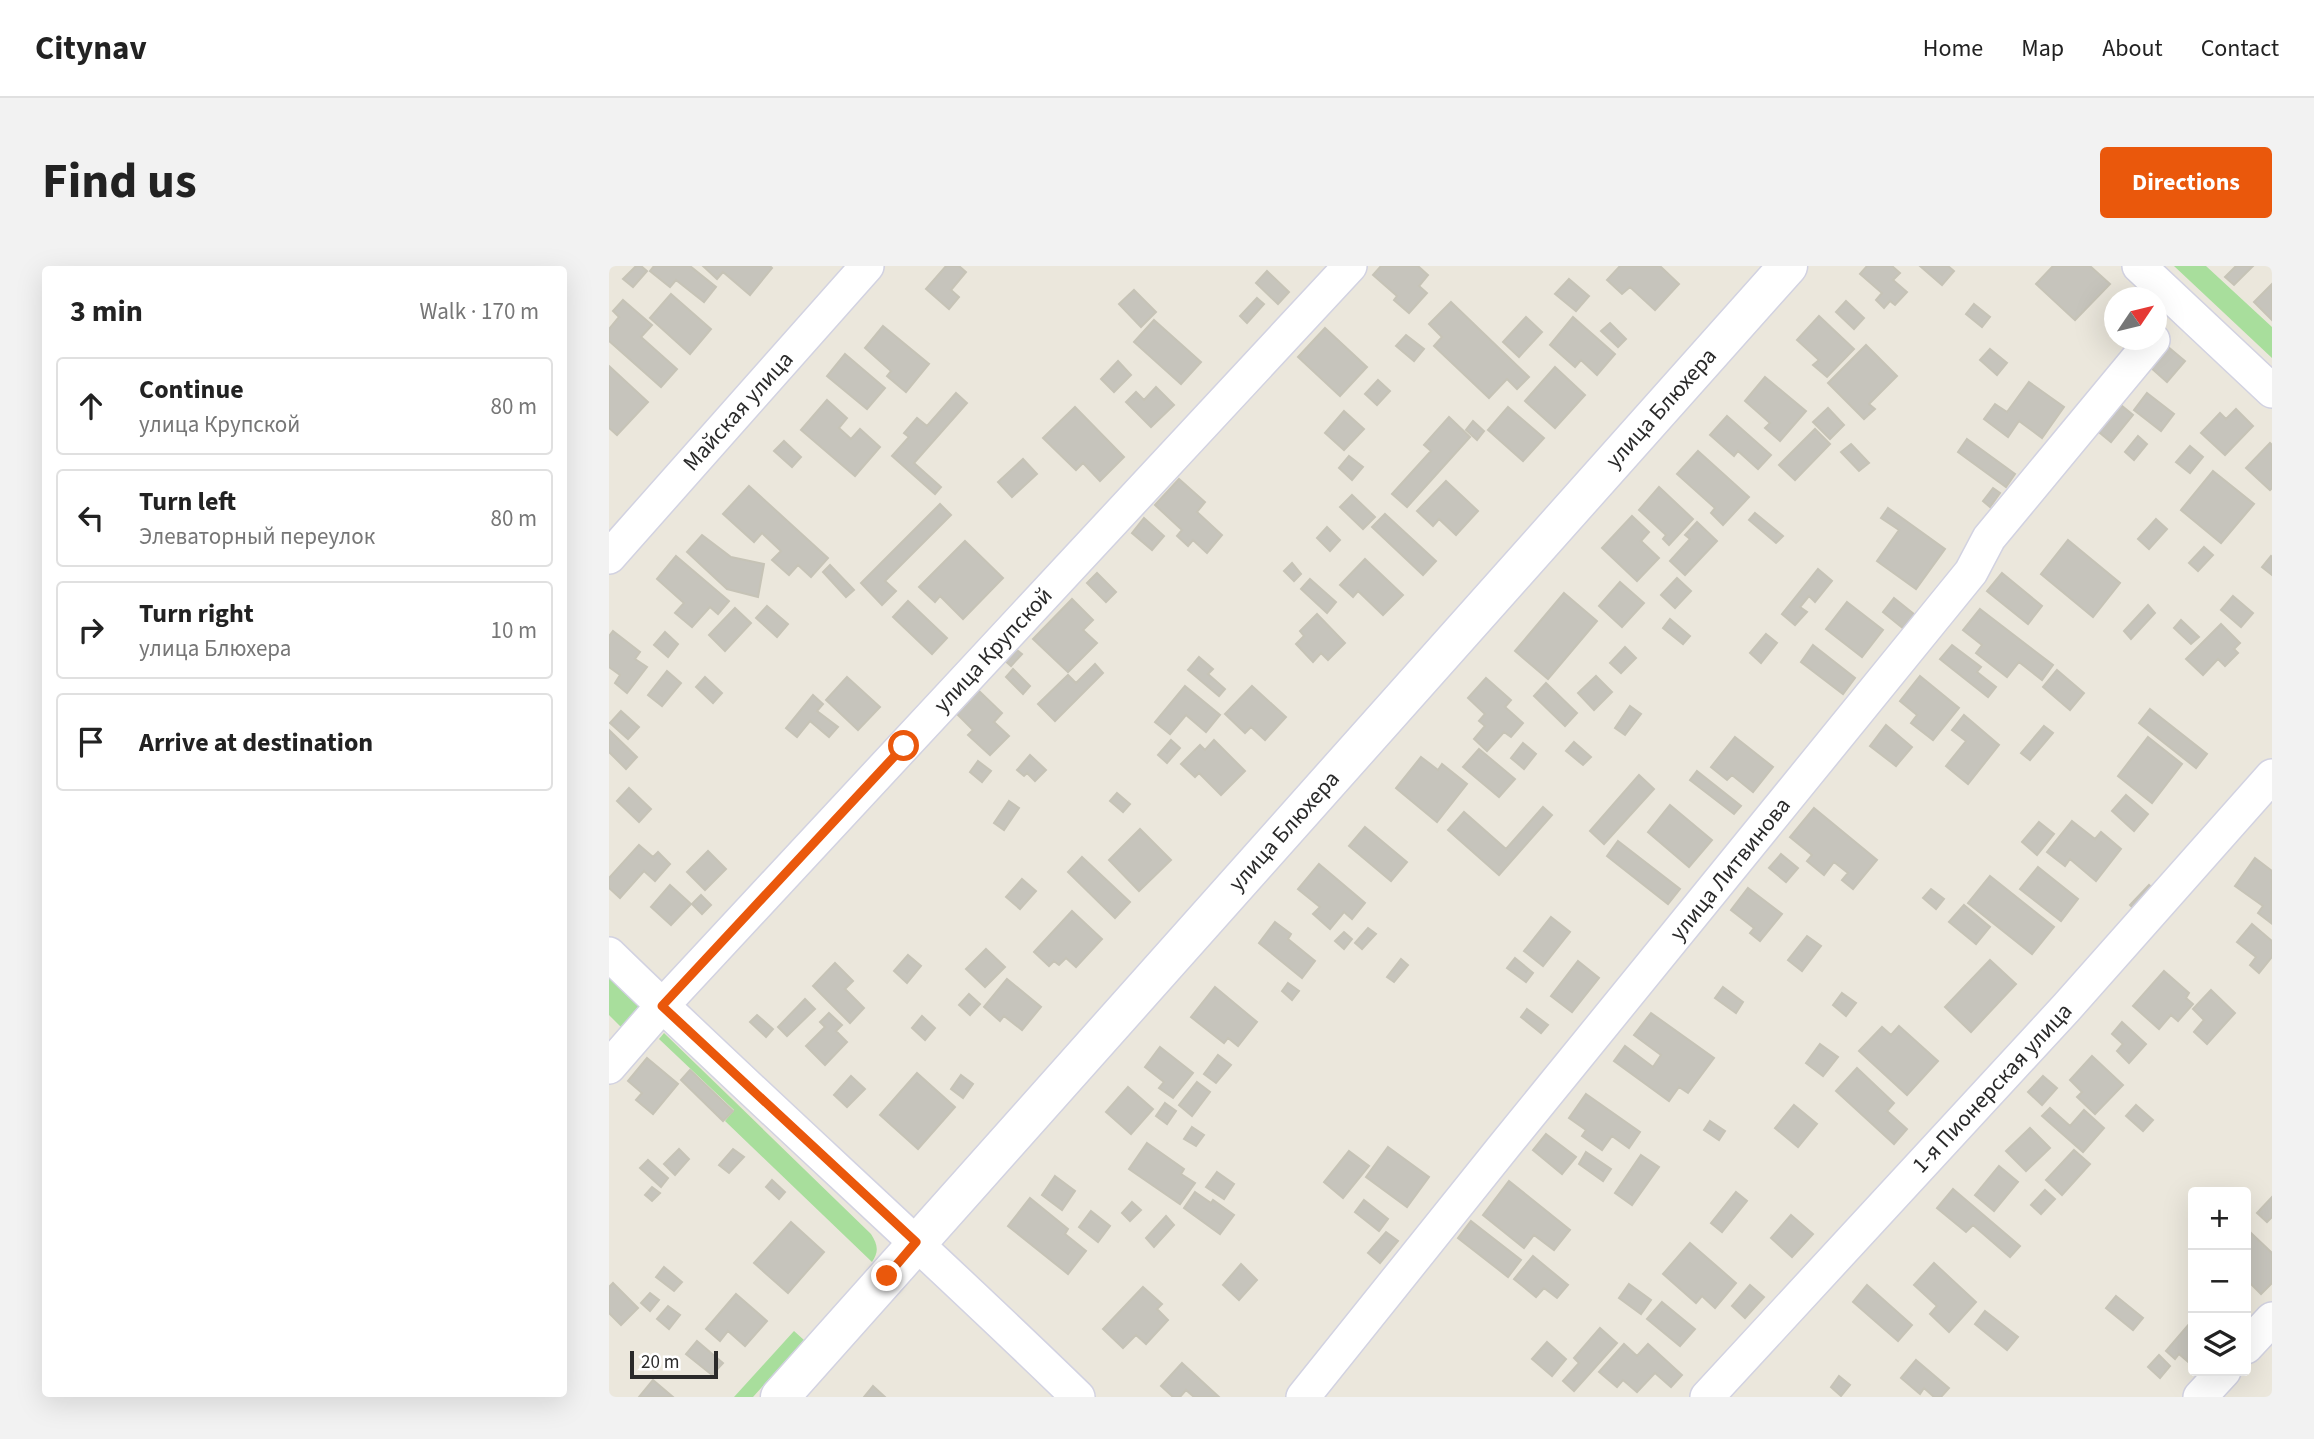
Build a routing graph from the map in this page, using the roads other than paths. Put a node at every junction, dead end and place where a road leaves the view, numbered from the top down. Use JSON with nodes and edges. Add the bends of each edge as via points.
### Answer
{"nodes":[{"id":1,"x":867,"y":266,"type":"edge"},
{"id":2,"x":1349,"y":266,"type":"edge"},
{"id":3,"x":1789,"y":266,"type":"edge"},
{"id":4,"x":2139,"y":266,"type":"edge"},
{"id":5,"x":2181,"y":306,"type":"junction"},
{"id":6,"x":2167,"y":323,"type":"edge"},
{"id":7,"x":2145,"y":350,"type":"edge"},
{"id":8,"x":2272,"y":391,"type":"edge"},
{"id":9,"x":609,"y":557,"type":"edge"},
{"id":10,"x":2272,"y":776,"type":"edge"},
{"id":11,"x":609,"y":954,"type":"edge"},
{"id":12,"x":662,"y":1006,"type":"junction"},
{"id":13,"x":609,"y":1067,"type":"edge"},
{"id":14,"x":916,"y":1242,"type":"junction"},
{"id":15,"x":2272,"y":1319,"type":"edge"},
{"id":16,"x":2251,"y":1342,"type":"edge"},
{"id":17,"x":2219,"y":1376,"type":"edge"},
{"id":18,"x":780,"y":1397,"type":"edge"},
{"id":19,"x":1078,"y":1397,"type":"edge"},
{"id":20,"x":1303,"y":1397,"type":"edge"},
{"id":21,"x":1707,"y":1397,"type":"edge"},
{"id":22,"x":2200,"y":1397,"type":"edge"}],
"edges":[{"from":1,"to":9,"type":"street","name":"Майская улица"},
{"from":2,"to":12,"type":"street","name":"улица Крупской"},
{"from":3,"to":14,"type":"street","name":"улица Блюхера"},
{"from":4,"to":5,"type":"street"},
{"from":5,"to":6,"type":"street","name":"улица Литвинова"},
{"from":5,"to":8,"type":"street"},
{"from":7,"to":20,"type":"street","name":"улица Литвинова","via":[[1989,538],[1971,572]]},
{"from":10,"to":21,"type":"street","name":"1-я Пионерская улица","via":[[2067,1007]]},
{"from":11,"to":12,"type":"street"},
{"from":12,"to":13,"type":"street","name":"улица Крупской"},
{"from":12,"to":14,"type":"street"},
{"from":14,"to":18,"type":"street","name":"улица Блюхера"},
{"from":14,"to":19,"type":"street"},
{"from":15,"to":16,"type":"street"},
{"from":17,"to":22,"type":"street"}]}
